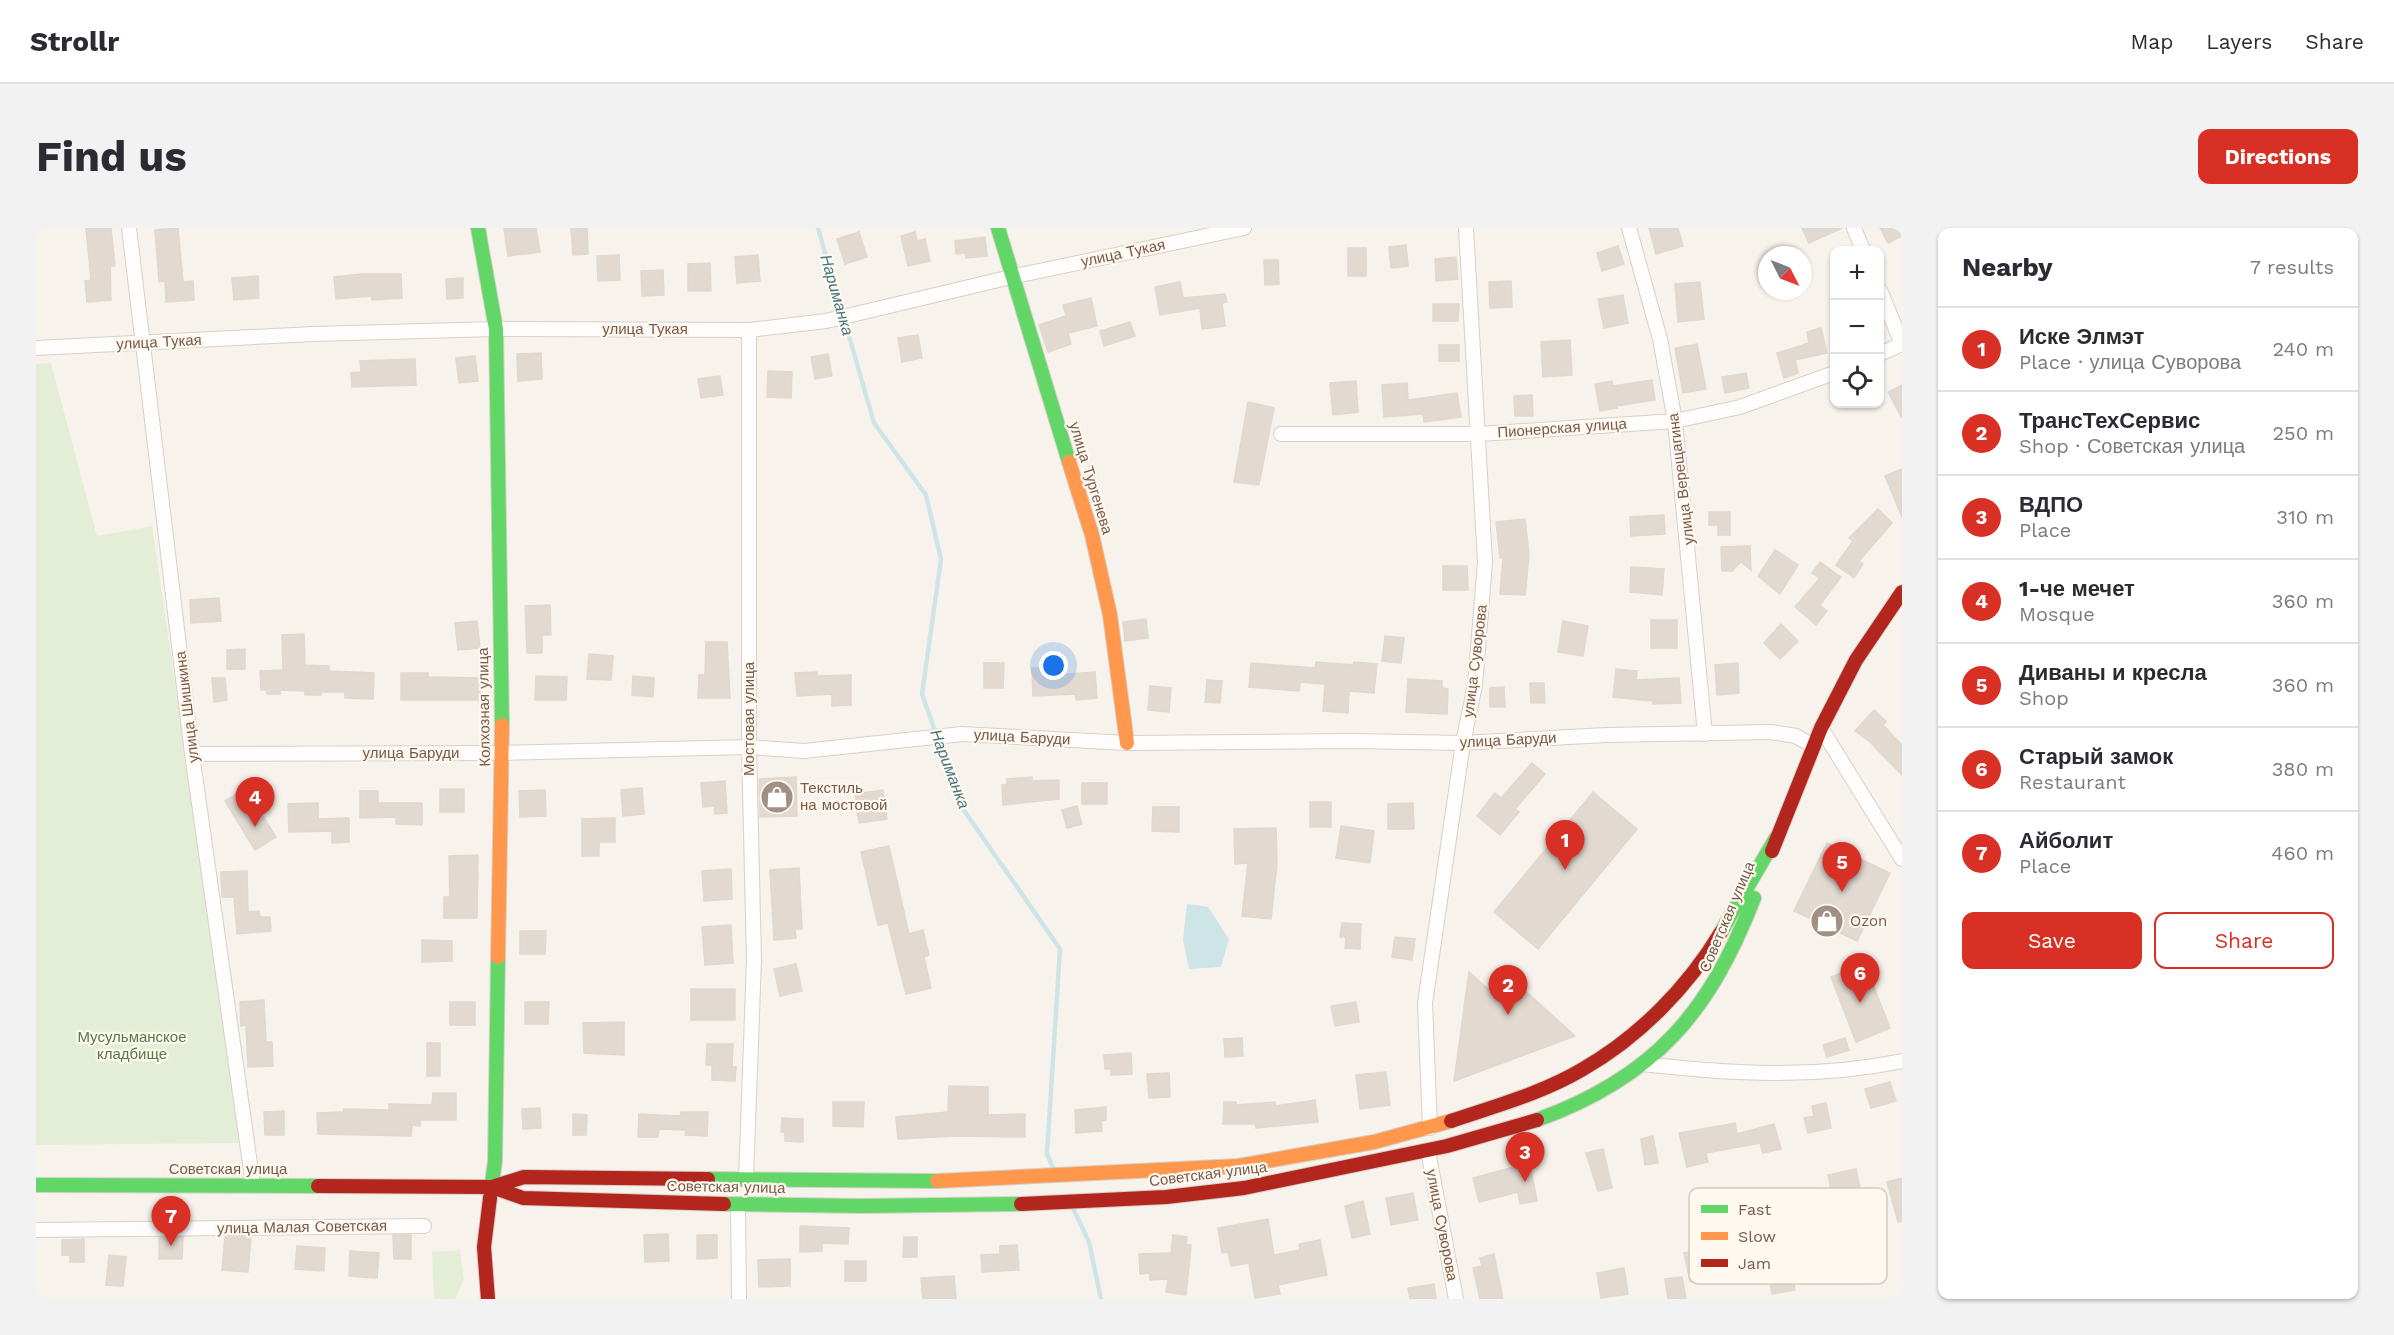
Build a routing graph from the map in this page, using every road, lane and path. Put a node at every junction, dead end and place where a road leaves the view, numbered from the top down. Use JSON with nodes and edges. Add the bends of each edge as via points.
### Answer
{"nodes":[{"id":1,"x":129,"y":228,"type":"edge"},
{"id":2,"x":478,"y":228,"type":"edge"},
{"id":3,"x":998,"y":228,"type":"edge"},
{"id":4,"x":1244,"y":228,"type":"edge"},
{"id":5,"x":1466,"y":228,"type":"edge"},
{"id":6,"x":1629,"y":228,"type":"edge"},
{"id":7,"x":1854,"y":228,"type":"edge"},
{"id":8,"x":1861,"y":246,"type":"edge"},
{"id":9,"x":1011,"y":277,"type":"junction"},
{"id":10,"x":1884,"y":300,"type":"edge"},
{"id":11,"x":496,"y":329,"type":"junction"},
{"id":12,"x":749,"y":330,"type":"junction"},
{"id":13,"x":143,"y":344,"type":"junction"},
{"id":14,"x":1902,"y":344,"type":"edge"},
{"id":15,"x":36,"y":348,"type":"edge"},
{"id":16,"x":1884,"y":352,"type":"edge"},
{"id":17,"x":1830,"y":374,"type":"edge"},
{"id":18,"x":1675,"y":421,"type":"junction"},
{"id":19,"x":1281,"y":434,"type":"dead end"},
{"id":20,"x":1479,"y":434,"type":"junction"},
{"id":21,"x":1902,"y":592,"type":"edge"},
{"id":22,"x":1821,"y":728,"type":"junction"},
{"id":23,"x":1705,"y":734,"type":"junction"},
{"id":24,"x":1127,"y":743,"type":"junction"},
{"id":25,"x":1463,"y":743,"type":"junction"},
{"id":26,"x":749,"y":747,"type":"junction"},
{"id":27,"x":1813,"y":747,"type":"junction"},
{"id":28,"x":502,"y":753,"type":"junction"},
{"id":29,"x":192,"y":754,"type":"junction"},
{"id":30,"x":1776,"y":838,"type":"junction"},
{"id":31,"x":1902,"y":860,"type":"edge"},
{"id":32,"x":1902,"y":1061,"type":"edge"},
{"id":33,"x":1643,"y":1064,"type":"junction"},
{"id":34,"x":1430,"y":1128,"type":"junction"},
{"id":35,"x":1428,"y":1151,"type":"junction"},
{"id":36,"x":746,"y":1180,"type":"junction"},
{"id":37,"x":36,"y":1185,"type":"edge"},
{"id":38,"x":253,"y":1185,"type":"junction"},
{"id":39,"x":492,"y":1186,"type":"junction"},
{"id":40,"x":738,"y":1204,"type":"junction"},
{"id":41,"x":424,"y":1226,"type":"dead end"},
{"id":42,"x":36,"y":1230,"type":"edge"},
{"id":43,"x":488,"y":1299,"type":"edge"},
{"id":44,"x":739,"y":1299,"type":"edge"},
{"id":45,"x":1456,"y":1299,"type":"edge"}],
"edges":[{"from":1,"to":13,"type":"street","name":"улица Шишкина"},
{"from":2,"to":11,"type":"main road","name":"Колхозная улица"},
{"from":3,"to":9,"type":"main road","name":"улица Тургенева"},
{"from":4,"to":9,"type":"street","name":"улица Тукая"},
{"from":5,"to":20,"type":"street","name":"улица Суворова"},
{"from":6,"to":18,"type":"street","name":"улица Верещагина","via":[[1660,339]]},
{"from":7,"to":8,"type":"street"},
{"from":9,"to":12,"type":"street","name":"улица Тукая","via":[[826,321]]},
{"from":9,"to":24,"type":"main road","name":"улица Тургенева","via":[[1092,535],[1110,615]]},
{"from":10,"to":14,"type":"street"},
{"from":11,"to":12,"type":"street","name":"улица Тукая"},
{"from":11,"to":13,"type":"street","name":"улица Тукая"},
{"from":11,"to":28,"type":"main road","name":"Колхозная улица"},
{"from":12,"to":26,"type":"street","name":"Мостовая улица"},
{"from":13,"to":15,"type":"street","name":"улица Тукая"},
{"from":13,"to":29,"type":"street","name":"улица Шишкина"},
{"from":14,"to":16,"type":"street"},
{"from":17,"to":18,"type":"street","name":"Пионерская улица","via":[[1740,407]]},
{"from":18,"to":20,"type":"street","name":"Пионерская улица"},
{"from":18,"to":23,"type":"street","name":"улица Верещагина"},
{"from":19,"to":20,"type":"street","name":"Пионерская улица"},
{"from":20,"to":25,"type":"street","name":"улица Суворова","via":[[1485,562],[1475,685]]},
{"from":21,"to":22,"type":"main road","name":"Советская улица","via":[[1856,660]]},
{"from":22,"to":27,"type":"main road","name":"Советская улица"},
{"from":22,"to":31,"type":"street"},
{"from":23,"to":25,"type":"street","name":"улица Баруди"},
{"from":23,"to":27,"type":"street","name":"улица Баруди","via":[[1782,732]]},
{"from":24,"to":25,"type":"street","name":"улица Баруди"},
{"from":24,"to":26,"type":"street","name":"улица Баруди","via":[[962,734],[804,751]]},
{"from":25,"to":34,"type":"street","name":"улица Суворова","via":[[1425,1003]]},
{"from":26,"to":28,"type":"street","name":"улица Баруди"},
{"from":26,"to":36,"type":"street","name":"Мостовая улица","via":[[754,960]]},
{"from":27,"to":30,"type":"main road","name":"Советская улица"},
{"from":28,"to":29,"type":"street","name":"улица Баруди"},
{"from":28,"to":39,"type":"main road","name":"Колхозная улица"},
{"from":29,"to":38,"type":"street","name":"улица Шишкина"},
{"from":30,"to":33,"type":"main road","name":"Советская улица","via":[[1716,985],[1684,1026]]},
{"from":30,"to":34,"type":"main road","name":"Советская улица","via":[[1705,959],[1674,996],[1619,1045],[1582,1070],[1512,1100]]},
{"from":32,"to":33,"type":"street","via":[[1863,1069],[1776,1075]]},
{"from":33,"to":35,"type":"main road","name":"Советская улица","via":[[1580,1102],[1504,1130]]},
{"from":34,"to":36,"type":"main road","name":"Советская улица","via":[[1238,1166],[973,1181]]},
{"from":35,"to":40,"type":"main road","name":"Советская улица","via":[[1243,1188],[1158,1198],[974,1207]]},
{"from":35,"to":45,"type":"street","name":"улица Суворова"},
{"from":36,"to":39,"type":"main road","name":"Советская улица","via":[[524,1177]]},
{"from":37,"to":38,"type":"main road","name":"Советская улица"},
{"from":38,"to":39,"type":"main road","name":"Советская улица"},
{"from":39,"to":40,"type":"main road","name":"Советская улица","via":[[524,1198]]},
{"from":39,"to":43,"type":"main road","name":"Колхозная улица","via":[[484,1247]]},
{"from":40,"to":44,"type":"street"},
{"from":41,"to":42,"type":"street","name":"улица Малая Советская"}]}
